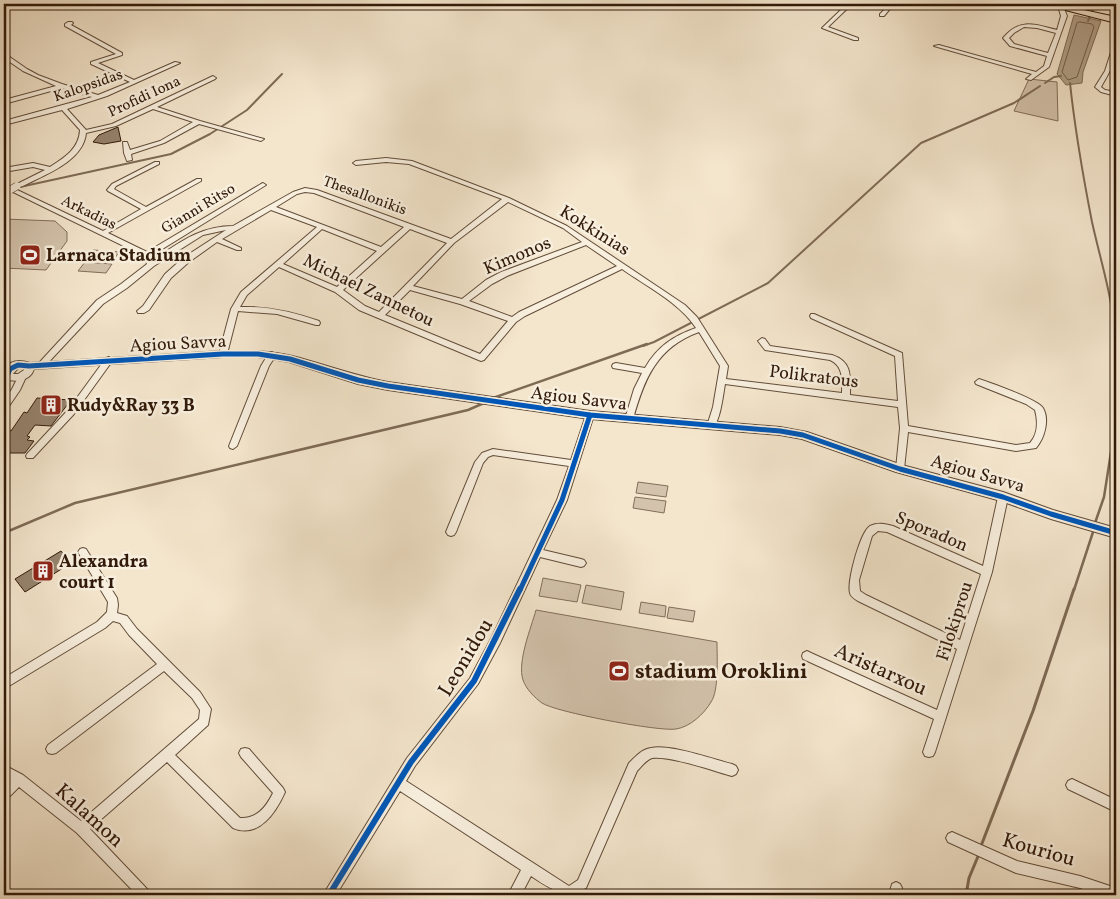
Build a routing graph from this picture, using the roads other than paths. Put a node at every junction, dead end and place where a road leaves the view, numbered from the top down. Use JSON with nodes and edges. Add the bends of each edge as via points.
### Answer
{"nodes":[{"id":1,"x":850,"y":4,"type":"edge"},
{"id":2,"x":892,"y":4,"type":"edge"},
{"id":3,"x":1046,"y":4,"type":"edge"},
{"id":4,"x":1059,"y":5,"type":"edge"},
{"id":5,"x":1074,"y":9,"type":"junction"},
{"id":6,"x":882,"y":15,"type":"dead end"},
{"id":7,"x":1064,"y":16,"type":"junction"},
{"id":8,"x":1116,"y":19,"type":"edge"},
{"id":9,"x":70,"y":23,"type":"dead end"},
{"id":10,"x":1059,"y":32,"type":"junction"},
{"id":11,"x":856,"y":39,"type":"dead end"},
{"id":12,"x":937,"y":46,"type":"dead end"},
{"id":13,"x":1116,"y":46,"type":"edge"},
{"id":14,"x":1051,"y":55,"type":"junction"},
{"id":15,"x":5,"y":58,"type":"edge"},
{"id":16,"x":177,"y":63,"type":"dead end"},
{"id":17,"x":1037,"y":74,"type":"junction"},
{"id":18,"x":213,"y":78,"type":"dead end"},
{"id":19,"x":1029,"y":79,"type":"dead end"},
{"id":20,"x":134,"y":82,"type":"junction"},
{"id":21,"x":63,"y":86,"type":"junction"},
{"id":22,"x":1116,"y":94,"type":"edge"},
{"id":23,"x":98,"y":98,"type":"junction"},
{"id":24,"x":4,"y":102,"type":"edge"},
{"id":25,"x":153,"y":107,"type":"junction"},
{"id":26,"x":63,"y":108,"type":"junction"},
{"id":27,"x":198,"y":122,"type":"junction"},
{"id":28,"x":4,"y":123,"type":"edge"},
{"id":29,"x":84,"y":132,"type":"junction"},
{"id":30,"x":261,"y":139,"type":"dead end"},
{"id":31,"x":125,"y":144,"type":"dead end"},
{"id":32,"x":157,"y":163,"type":"dead end"},
{"id":33,"x":356,"y":163,"type":"dead end"},
{"id":34,"x":50,"y":169,"type":"junction"},
{"id":35,"x":4,"y":170,"type":"edge"},
{"id":36,"x":198,"y":180,"type":"dead end"},
{"id":37,"x":263,"y":185,"type":"dead end"},
{"id":38,"x":10,"y":189,"type":"edge"},
{"id":39,"x":507,"y":199,"type":"junction"},
{"id":40,"x":270,"y":207,"type":"junction"},
{"id":41,"x":146,"y":209,"type":"junction"},
{"id":42,"x":409,"y":226,"type":"junction"},
{"id":43,"x":320,"y":227,"type":"junction"},
{"id":44,"x":234,"y":228,"type":"junction"},
{"id":45,"x":102,"y":234,"type":"junction"},
{"id":46,"x":218,"y":240,"type":"junction"},
{"id":47,"x":452,"y":242,"type":"junction"},
{"id":48,"x":587,"y":242,"type":"junction"},
{"id":49,"x":239,"y":249,"type":"dead end"},
{"id":50,"x":382,"y":250,"type":"junction"},
{"id":51,"x":148,"y":255,"type":"junction"},
{"id":52,"x":151,"y":264,"type":"junction"},
{"id":53,"x":278,"y":264,"type":"junction"},
{"id":54,"x":623,"y":266,"type":"junction"},
{"id":55,"x":408,"y":287,"type":"junction"},
{"id":56,"x":338,"y":290,"type":"junction"},
{"id":57,"x":463,"y":302,"type":"junction"},
{"id":58,"x":236,"y":309,"type":"junction"},
{"id":59,"x":141,"y":311,"type":"dead end"},
{"id":60,"x":381,"y":315,"type":"junction"},
{"id":61,"x":814,"y":316,"type":"dead end"},
{"id":62,"x":513,"y":320,"type":"junction"},
{"id":63,"x":316,"y":322,"type":"dead end"},
{"id":64,"x":697,"y":324,"type":"junction"},
{"id":65,"x":762,"y":341,"type":"dead end"},
{"id":66,"x":223,"y":354,"type":"junction"},
{"id":67,"x":272,"y":355,"type":"junction"},
{"id":68,"x":109,"y":360,"type":"junction"},
{"id":69,"x":42,"y":364,"type":"junction"},
{"id":70,"x":29,"y":366,"type":"junction"},
{"id":71,"x":616,"y":366,"type":"dead end"},
{"id":72,"x":7,"y":370,"type":"edge"},
{"id":73,"x":647,"y":371,"type":"junction"},
{"id":74,"x":22,"y":377,"type":"junction"},
{"id":75,"x":723,"y":381,"type":"junction"},
{"id":76,"x":979,"y":382,"type":"dead end"},
{"id":77,"x":846,"y":396,"type":"junction"},
{"id":78,"x":901,"y":404,"type":"junction"},
{"id":79,"x":4,"y":407,"type":"edge"},
{"id":80,"x":590,"y":415,"type":"junction"},
{"id":81,"x":629,"y":419,"type":"junction"},
{"id":82,"x":711,"y":426,"type":"junction"},
{"id":83,"x":904,"y":428,"type":"junction"},
{"id":84,"x":233,"y":446,"type":"dead end"},
{"id":85,"x":30,"y":456,"type":"dead end"},
{"id":86,"x":575,"y":464,"type":"junction"},
{"id":87,"x":900,"y":468,"type":"junction"},
{"id":88,"x":1003,"y":497,"type":"junction"},
{"id":89,"x":452,"y":532,"type":"dead end"},
{"id":90,"x":1116,"y":533,"type":"edge"},
{"id":91,"x":83,"y":552,"type":"dead end"},
{"id":92,"x":538,"y":553,"type":"junction"},
{"id":93,"x":581,"y":563,"type":"dead end"},
{"id":94,"x":987,"y":572,"type":"junction"},
{"id":95,"x":111,"y":616,"type":"junction"},
{"id":96,"x":962,"y":646,"type":"junction"},
{"id":97,"x":807,"y":656,"type":"dead end"},
{"id":98,"x":165,"y":664,"type":"junction"},
{"id":99,"x":4,"y":684,"type":"edge"},
{"id":100,"x":940,"y":717,"type":"junction"},
{"id":101,"x":52,"y":749,"type":"dead end"},
{"id":102,"x":929,"y":752,"type":"dead end"},
{"id":103,"x":245,"y":753,"type":"dead end"},
{"id":104,"x":167,"y":755,"type":"junction"},
{"id":105,"x":732,"y":770,"type":"dead end"},
{"id":106,"x":4,"y":771,"type":"edge"},
{"id":107,"x":19,"y":779,"type":"junction"},
{"id":108,"x":398,"y":783,"type":"junction"},
{"id":109,"x":1072,"y":785,"type":"dead end"},
{"id":110,"x":4,"y":794,"type":"edge"},
{"id":111,"x":1116,"y":806,"type":"edge"},
{"id":112,"x":82,"y":829,"type":"junction"},
{"id":113,"x":952,"y":838,"type":"dead end"},
{"id":114,"x":529,"y":868,"type":"junction"},
{"id":115,"x":1027,"y":870,"type":"joint"},
{"id":116,"x":1116,"y":894,"type":"edge"},
{"id":117,"x":145,"y":895,"type":"edge"},
{"id":118,"x":329,"y":895,"type":"edge"},
{"id":119,"x":514,"y":895,"type":"edge"},
{"id":120,"x":570,"y":895,"type":"edge"}],
"edges":[{"from":1,"to":11,"type":"street","via":[[825,29]]},
{"from":2,"to":6,"type":"street"},
{"from":3,"to":4,"type":"main road"},
{"from":4,"to":5,"type":"main road"},
{"from":4,"to":7,"type":"street"},
{"from":5,"to":7,"type":"street"},
{"from":5,"to":8,"type":"main road"},
{"from":7,"to":10,"type":"street"},
{"from":9,"to":20,"type":"street","via":[[67,25],[120,54],[93,63]]},
{"from":10,"to":14,"type":"street"},
{"from":10,"to":14,"type":"street","via":[[1020,26],[1006,38],[1012,45]]},
{"from":12,"to":17,"type":"street"},
{"from":13,"to":22,"type":"street","via":[[1108,71],[1098,87]]},
{"from":14,"to":17,"type":"street"},
{"from":15,"to":21,"type":"street","via":[[29,73]]},
{"from":16,"to":20,"type":"street","name":"Kalopsidas"},
{"from":17,"to":19,"type":"street"},
{"from":18,"to":25,"type":"street","name":"Profidi Iona"},
{"from":20,"to":23,"type":"street","name":"Kalopsidas"},
{"from":21,"to":23,"type":"street"},
{"from":21,"to":24,"type":"street"},
{"from":23,"to":26,"type":"street","name":"Kalopsidas"},
{"from":25,"to":27,"type":"street"},
{"from":25,"to":29,"type":"street","name":"Profidi Iona","via":[[110,126]]},
{"from":26,"to":28,"type":"street","name":"Kalopsidas"},
{"from":26,"to":29,"type":"street"},
{"from":27,"to":30,"type":"street"},
{"from":27,"to":31,"type":"street","via":[[128,156]]},
{"from":29,"to":34,"type":"street","via":[[76,150]]},
{"from":32,"to":41,"type":"street","via":[[110,190]]},
{"from":33,"to":39,"type":"street","name":"Kokkinias","via":[[410,162]]},
{"from":34,"to":35,"type":"street","via":[[33,165]]},
{"from":34,"to":38,"type":"street"},
{"from":36,"to":41,"type":"street"},
{"from":37,"to":51,"type":"street","name":"Gianni Ritso"},
{"from":38,"to":45,"type":"street","name":"Arkadias"},
{"from":39,"to":47,"type":"street"},
{"from":39,"to":48,"type":"street","name":"Kokkinias","via":[[565,227]]},
{"from":40,"to":42,"type":"street","name":"Thesallonikis","via":[[295,193],[309,190]]},
{"from":40,"to":43,"type":"street"},
{"from":40,"to":44,"type":"street"},
{"from":41,"to":45,"type":"street"},
{"from":42,"to":47,"type":"street","name":"Thesallonikis"},
{"from":42,"to":50,"type":"street"},
{"from":43,"to":50,"type":"street"},
{"from":43,"to":53,"type":"street"},
{"from":44,"to":46,"type":"street"},
{"from":44,"to":52,"type":"street","via":[[201,233]]},
{"from":45,"to":51,"type":"street","name":"Arkadias"},
{"from":46,"to":49,"type":"street"},
{"from":46,"to":59,"type":"street","via":[[176,268]]},
{"from":47,"to":55,"type":"street"},
{"from":48,"to":54,"type":"street","name":"Kokkinias"},
{"from":48,"to":57,"type":"street","name":"Kimonos","via":[[504,274]]},
{"from":50,"to":56,"type":"street"},
{"from":51,"to":52,"type":"street"},
{"from":52,"to":69,"type":"street","via":[[100,302]]},
{"from":53,"to":56,"type":"street","name":"Michael Zannetou"},
{"from":53,"to":58,"type":"street","via":[[253,284]]},
{"from":54,"to":62,"type":"street","name":"Michael Zannetou"},
{"from":54,"to":64,"type":"street","name":"Kokkinias","via":[[677,303]]},
{"from":55,"to":57,"type":"street"},
{"from":55,"to":60,"type":"street"},
{"from":56,"to":60,"type":"street","name":"Michael Zannetou","via":[[362,308]]},
{"from":57,"to":62,"type":"street"},
{"from":58,"to":63,"type":"street","via":[[281,311]]},
{"from":58,"to":66,"type":"street"},
{"from":60,"to":62,"type":"street","name":"Michael Zannetou","via":[[481,358]]},
{"from":61,"to":78,"type":"street","via":[[899,355]]},
{"from":64,"to":73,"type":"street","via":[[662,349]]},
{"from":64,"to":75,"type":"street","name":"Kokkinias","via":[[723,362]]},
{"from":65,"to":77,"type":"street","via":[[768,348],[840,361],[845,368]]},
{"from":66,"to":67,"type":"street","name":"Agiou Savva"},
{"from":66,"to":68,"type":"street","name":"Agiou Savva"},
{"from":67,"to":80,"type":"street","name":"Agiou Savva","via":[[372,384]]},
{"from":67,"to":84,"type":"street"},
{"from":68,"to":69,"type":"street","name":"Agiou Savva"},
{"from":68,"to":85,"type":"street","via":[[70,412]]},
{"from":69,"to":70,"type":"street","name":"Agiou Savva"},
{"from":70,"to":72,"type":"street","name":"Agiou Savva","via":[[22,364]]},
{"from":70,"to":74,"type":"street","via":[[29,371]]},
{"from":71,"to":73,"type":"street"},
{"from":72,"to":74,"type":"street","via":[[15,378]]},
{"from":73,"to":81,"type":"street"},
{"from":74,"to":79,"type":"street"},
{"from":75,"to":77,"type":"street","name":"Polikratous"},
{"from":75,"to":82,"type":"street","name":"Kokkinias"},
{"from":76,"to":83,"type":"street","via":[[1039,409],[1042,421],[1035,444],[1016,448]]},
{"from":77,"to":78,"type":"street","name":"Polikratous"},
{"from":78,"to":83,"type":"street"},
{"from":80,"to":81,"type":"street","name":"Agiou Savva"},
{"from":80,"to":86,"type":"street","name":"Leonidou"},
{"from":81,"to":82,"type":"street","name":"Agiou Savva"},
{"from":82,"to":87,"type":"street","name":"Agiou Savva","via":[[803,435]]},
{"from":83,"to":87,"type":"street"},
{"from":86,"to":89,"type":"street","via":[[498,453],[485,455],[479,462]]},
{"from":86,"to":92,"type":"street","name":"Leonidou"},
{"from":87,"to":88,"type":"street","name":"Agiou Savva"},
{"from":88,"to":90,"type":"street","name":"Agiou Savva"},
{"from":88,"to":94,"type":"street","name":"Filokiprou"},
{"from":91,"to":95,"type":"street","via":[[113,601]]},
{"from":92,"to":93,"type":"street"},
{"from":92,"to":108,"type":"street","name":"Leonidou","via":[[474,680]]},
{"from":94,"to":96,"type":"street","name":"Filokiprou"},
{"from":94,"to":96,"type":"street","name":"Sporadon","via":[[890,529],[878,527],[868,535],[854,580],[855,593]]},
{"from":95,"to":98,"type":"street","via":[[123,619]]},
{"from":95,"to":99,"type":"street"},
{"from":96,"to":100,"type":"street","name":"Filokiprou"},
{"from":97,"to":100,"type":"street","name":"Aristarxou"},
{"from":98,"to":101,"type":"street"},
{"from":98,"to":104,"type":"street","via":[[206,709],[199,727]]},
{"from":100,"to":102,"type":"street","name":"Filokiprou"},
{"from":103,"to":104,"type":"street","via":[[279,792],[271,809],[260,820],[247,826],[237,824]]},
{"from":104,"to":112,"type":"street"},
{"from":105,"to":120,"type":"street","via":[[668,753],[643,757],[633,767],[582,884]]},
{"from":106,"to":107,"type":"street","name":"Kalamon"},
{"from":107,"to":110,"type":"street"},
{"from":107,"to":112,"type":"street","name":"Kalamon"},
{"from":108,"to":114,"type":"street"},
{"from":108,"to":118,"type":"street","name":"Leonidou"},
{"from":109,"to":111,"type":"street"},
{"from":112,"to":117,"type":"street","name":"Kalamon"},
{"from":113,"to":115,"type":"street","name":"Kouriou"},
{"from":114,"to":119,"type":"street"},
{"from":114,"to":120,"type":"street"},
{"from":115,"to":116,"type":"street","name":"Kouriou"}]}
